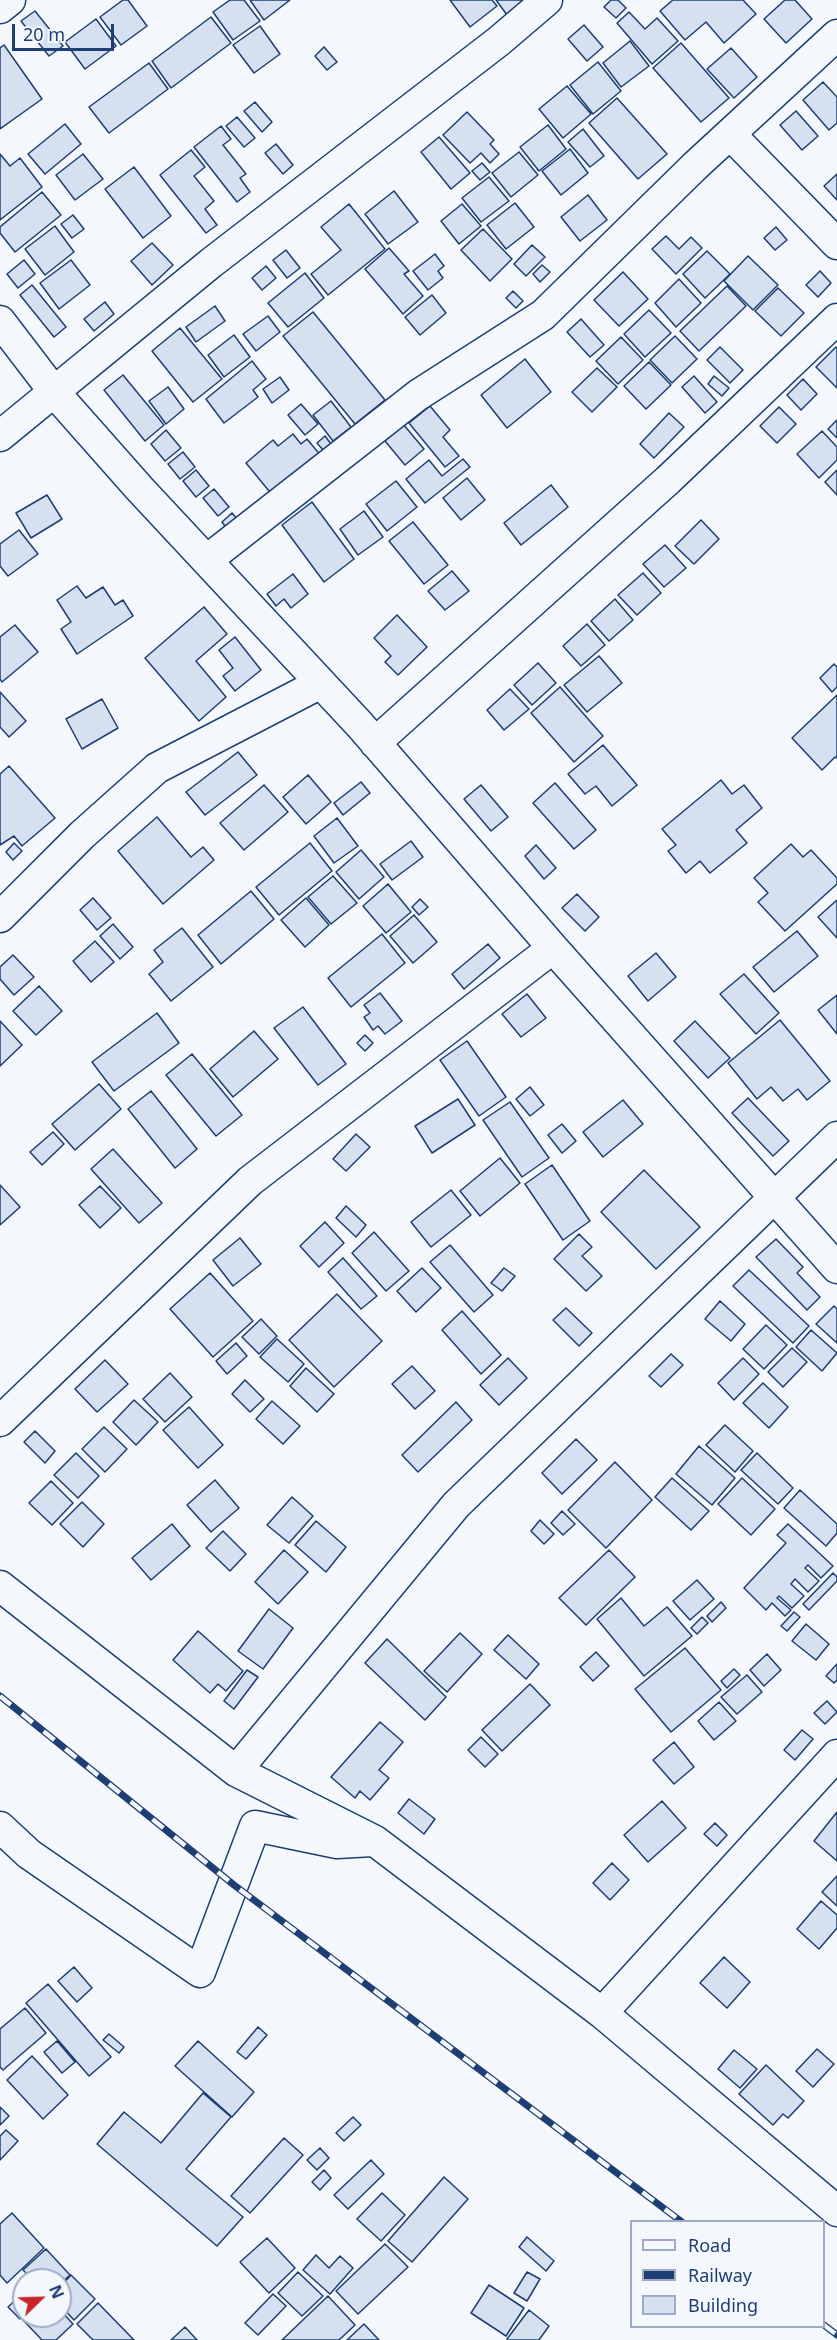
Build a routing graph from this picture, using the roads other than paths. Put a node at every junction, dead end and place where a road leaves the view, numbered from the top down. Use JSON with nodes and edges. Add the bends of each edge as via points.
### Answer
{"nodes":[{"id":1,"x":10,"y":0,"type":"edge"},
{"id":2,"x":547,"y":0,"type":"edge"},
{"id":3,"x":0,"y":8,"type":"edge"},
{"id":4,"x":837,"y":35,"type":"edge"},
{"id":5,"x":730,"y":134,"type":"junction"},
{"id":6,"x":837,"y":244,"type":"edge"},
{"id":7,"x":837,"y":319,"type":"edge"},
{"id":8,"x":0,"y":321,"type":"edge"},
{"id":9,"x":55,"y":393,"type":"junction"},
{"id":10,"x":0,"y":436,"type":"edge"},
{"id":11,"x":207,"y":560,"type":"junction"},
{"id":12,"x":321,"y":682,"type":"junction"},
{"id":13,"x":375,"y":743,"type":"junction"},
{"id":14,"x":0,"y":917,"type":"edge"},
{"id":15,"x":553,"y":948,"type":"junction"},
{"id":16,"x":837,"y":1137,"type":"edge"},
{"id":17,"x":775,"y":1197,"type":"junction"},
{"id":18,"x":837,"y":1268,"type":"edge"},
{"id":19,"x":0,"y":1421,"type":"edge"},
{"id":20,"x":0,"y":1586,"type":"edge"},
{"id":21,"x":837,"y":1755,"type":"edge"},
{"id":22,"x":236,"y":1771,"type":"junction"},
{"id":23,"x":0,"y":1827,"type":"edge"},
{"id":24,"x":375,"y":1841,"type":"junction"},
{"id":25,"x":602,"y":2013,"type":"junction"},
{"id":26,"x":837,"y":2211,"type":"edge"}],
"edges":[{"from":1,"to":3,"type":"street"},
{"from":2,"to":9,"type":"street","via":[[211,263]]},
{"from":4,"to":5,"type":"street"},
{"from":5,"to":6,"type":"street"},
{"from":5,"to":11,"type":"street","via":[[543,315],[418,395]]},
{"from":7,"to":13,"type":"street","via":[[668,480]]},
{"from":8,"to":9,"type":"street"},
{"from":9,"to":10,"type":"street"},
{"from":9,"to":11,"type":"street"},
{"from":11,"to":12,"type":"street"},
{"from":12,"to":13,"type":"street"},
{"from":12,"to":14,"type":"street","via":[[157,768],[82,835]]},
{"from":13,"to":15,"type":"street"},
{"from":15,"to":17,"type":"street"},
{"from":15,"to":19,"type":"street","via":[[250,1180]]},
{"from":16,"to":17,"type":"street"},
{"from":17,"to":18,"type":"street"},
{"from":17,"to":22,"type":"street","via":[[456,1505]]},
{"from":20,"to":22,"type":"street"},
{"from":21,"to":25,"type":"street"},
{"from":22,"to":24,"type":"street"},
{"from":23,"to":24,"type":"street","via":[[29,1854],[200,1972],[255,1826],[337,1844]]},
{"from":24,"to":25,"type":"street"},
{"from":25,"to":26,"type":"street"}]}
